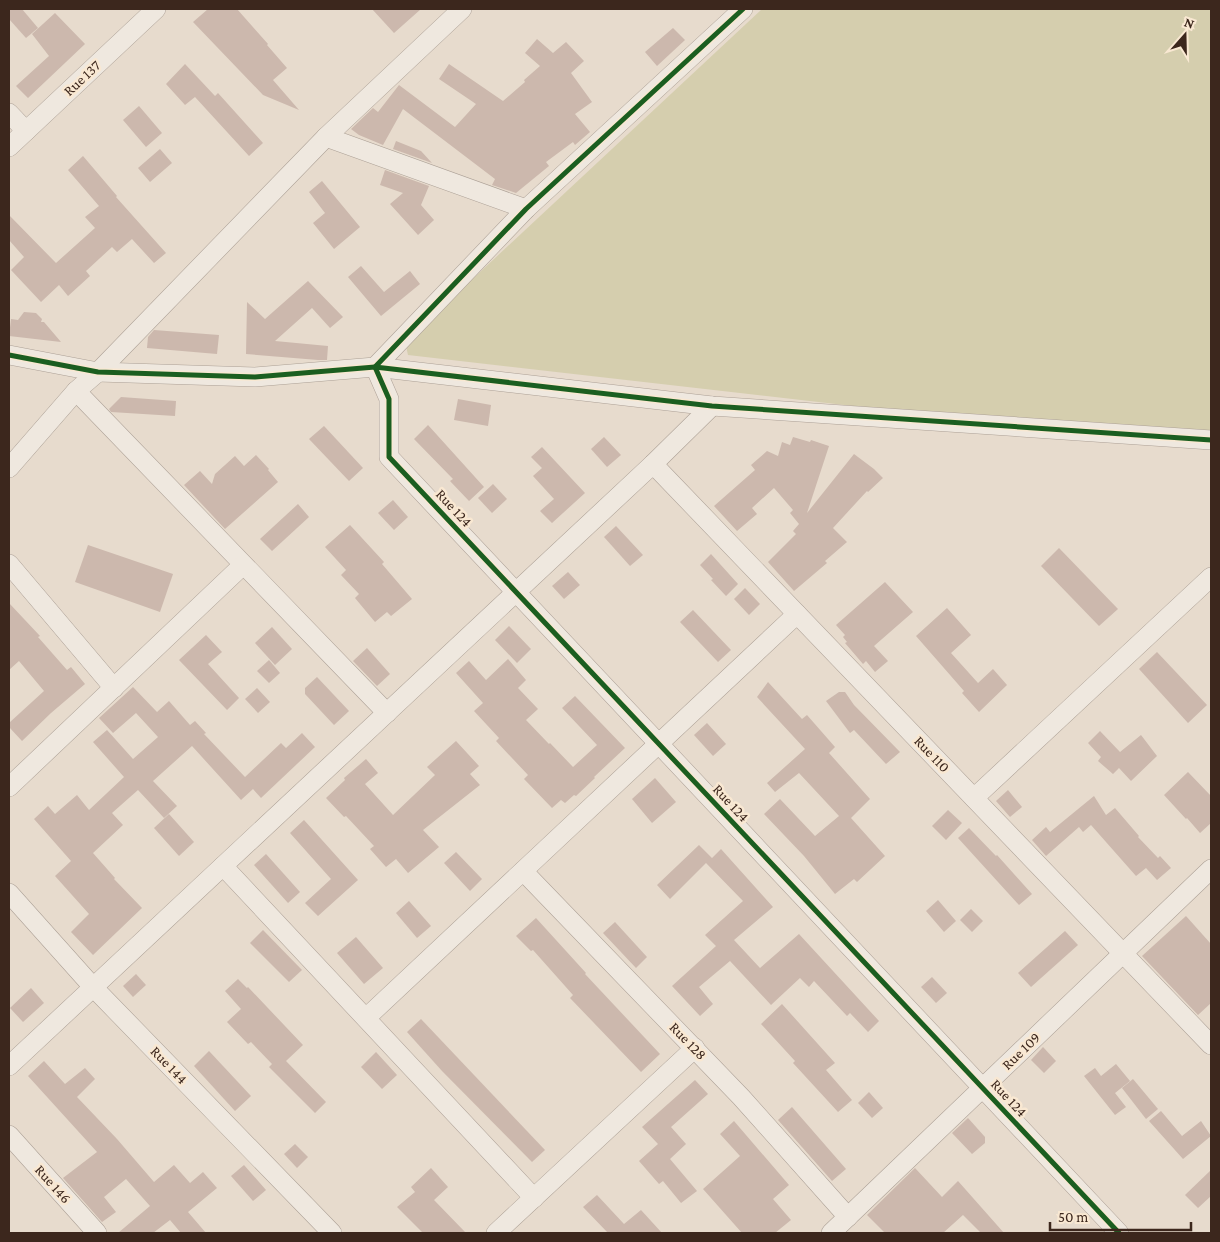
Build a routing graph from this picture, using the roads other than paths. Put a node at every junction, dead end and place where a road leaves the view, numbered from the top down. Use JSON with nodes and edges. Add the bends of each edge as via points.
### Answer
{"nodes":[{"id":1,"x":156,"y":9,"type":"edge"},
{"id":2,"x":462,"y":9,"type":"edge"},
{"id":3,"x":743,"y":9,"type":"edge"},
{"id":4,"x":9,"y":113,"type":"edge"},
{"id":5,"x":26,"y":131,"type":"junction"},
{"id":6,"x":326,"y":137,"type":"junction"},
{"id":7,"x":9,"y":147,"type":"edge"},
{"id":8,"x":526,"y":209,"type":"junction"},
{"id":9,"x":9,"y":355,"type":"edge"},
{"id":10,"x":375,"y":367,"type":"junction"},
{"id":11,"x":98,"y":372,"type":"junction"},
{"id":12,"x":76,"y":391,"type":"junction"},
{"id":13,"x":712,"y":406,"type":"junction"},
{"id":14,"x":1211,"y":440,"type":"edge"},
{"id":15,"x":653,"y":464,"type":"junction"},
{"id":16,"x":9,"y":468,"type":"edge"},
{"id":17,"x":9,"y":564,"type":"edge"},
{"id":18,"x":243,"y":565,"type":"junction"},
{"id":19,"x":1211,"y":577,"type":"edge"},
{"id":20,"x":516,"y":592,"type":"junction"},
{"id":21,"x":798,"y":614,"type":"junction"},
{"id":22,"x":114,"y":688,"type":"junction"},
{"id":23,"x":387,"y":713,"type":"junction"},
{"id":24,"x":659,"y":744,"type":"junction"},
{"id":25,"x":9,"y":787,"type":"edge"},
{"id":26,"x":974,"y":798,"type":"junction"},
{"id":27,"x":223,"y":866,"type":"junction"},
{"id":28,"x":1211,"y":869,"type":"edge"},
{"id":29,"x":523,"y":871,"type":"junction"},
{"id":30,"x":9,"y":893,"type":"edge"},
{"id":31,"x":1123,"y":953,"type":"junction"},
{"id":32,"x":93,"y":987,"type":"junction"},
{"id":33,"x":366,"y":1018,"type":"junction"},
{"id":34,"x":1211,"y":1044,"type":"edge"},
{"id":35,"x":695,"y":1048,"type":"junction"},
{"id":36,"x":9,"y":1066,"type":"edge"},
{"id":37,"x":982,"y":1088,"type":"junction"},
{"id":38,"x":9,"y":1135,"type":"edge"},
{"id":39,"x":534,"y":1198,"type":"junction"},
{"id":40,"x":848,"y":1217,"type":"junction"},
{"id":41,"x":329,"y":1232,"type":"edge"},
{"id":42,"x":1114,"y":1232,"type":"edge"},
{"id":43,"x":97,"y":1233,"type":"edge"},
{"id":44,"x":496,"y":1233,"type":"edge"},
{"id":45,"x":831,"y":1233,"type":"edge"}],
"edges":[{"from":1,"to":5,"type":"street","name":"Rue 137"},
{"from":2,"to":6,"type":"street"},
{"from":3,"to":8,"type":"street"},
{"from":4,"to":5,"type":"street"},
{"from":5,"to":7,"type":"street","name":"Rue 137"},
{"from":6,"to":8,"type":"street"},
{"from":6,"to":11,"type":"street"},
{"from":8,"to":10,"type":"street"},
{"from":9,"to":11,"type":"street"},
{"from":10,"to":11,"type":"street","via":[[255,377]]},
{"from":10,"to":13,"type":"street"},
{"from":10,"to":20,"type":"street","name":"Rue 124","via":[[389,399],[389,457]]},
{"from":11,"to":12,"type":"street"},
{"from":12,"to":16,"type":"street"},
{"from":12,"to":18,"type":"street"},
{"from":13,"to":14,"type":"street"},
{"from":13,"to":15,"type":"street"},
{"from":15,"to":20,"type":"street"},
{"from":15,"to":21,"type":"street","name":"Rue 110"},
{"from":17,"to":22,"type":"street"},
{"from":18,"to":22,"type":"street"},
{"from":18,"to":23,"type":"street"},
{"from":19,"to":26,"type":"street"},
{"from":20,"to":23,"type":"street"},
{"from":20,"to":24,"type":"street","name":"Rue 124"},
{"from":21,"to":24,"type":"street"},
{"from":21,"to":26,"type":"street","name":"Rue 110"},
{"from":22,"to":25,"type":"street"},
{"from":23,"to":27,"type":"street"},
{"from":24,"to":29,"type":"street"},
{"from":24,"to":37,"type":"street","name":"Rue 124"},
{"from":26,"to":31,"type":"street","name":"Rue 110"},
{"from":27,"to":32,"type":"street"},
{"from":27,"to":33,"type":"street"},
{"from":28,"to":31,"type":"street","name":"Rue 109"},
{"from":29,"to":33,"type":"street"},
{"from":29,"to":35,"type":"street","name":"Rue 128"},
{"from":30,"to":32,"type":"street","name":"Rue 144"},
{"from":31,"to":34,"type":"street","name":"Rue 110"},
{"from":31,"to":37,"type":"street","name":"Rue 109"},
{"from":32,"to":36,"type":"street"},
{"from":32,"to":41,"type":"street","name":"Rue 144"},
{"from":33,"to":39,"type":"street"},
{"from":35,"to":39,"type":"street"},
{"from":35,"to":40,"type":"street","name":"Rue 128"},
{"from":37,"to":40,"type":"street","name":"Rue 109"},
{"from":37,"to":42,"type":"street","name":"Rue 124"},
{"from":38,"to":43,"type":"street","name":"Rue 146"},
{"from":39,"to":44,"type":"street"},
{"from":40,"to":45,"type":"street","name":"Rue 109"}]}
